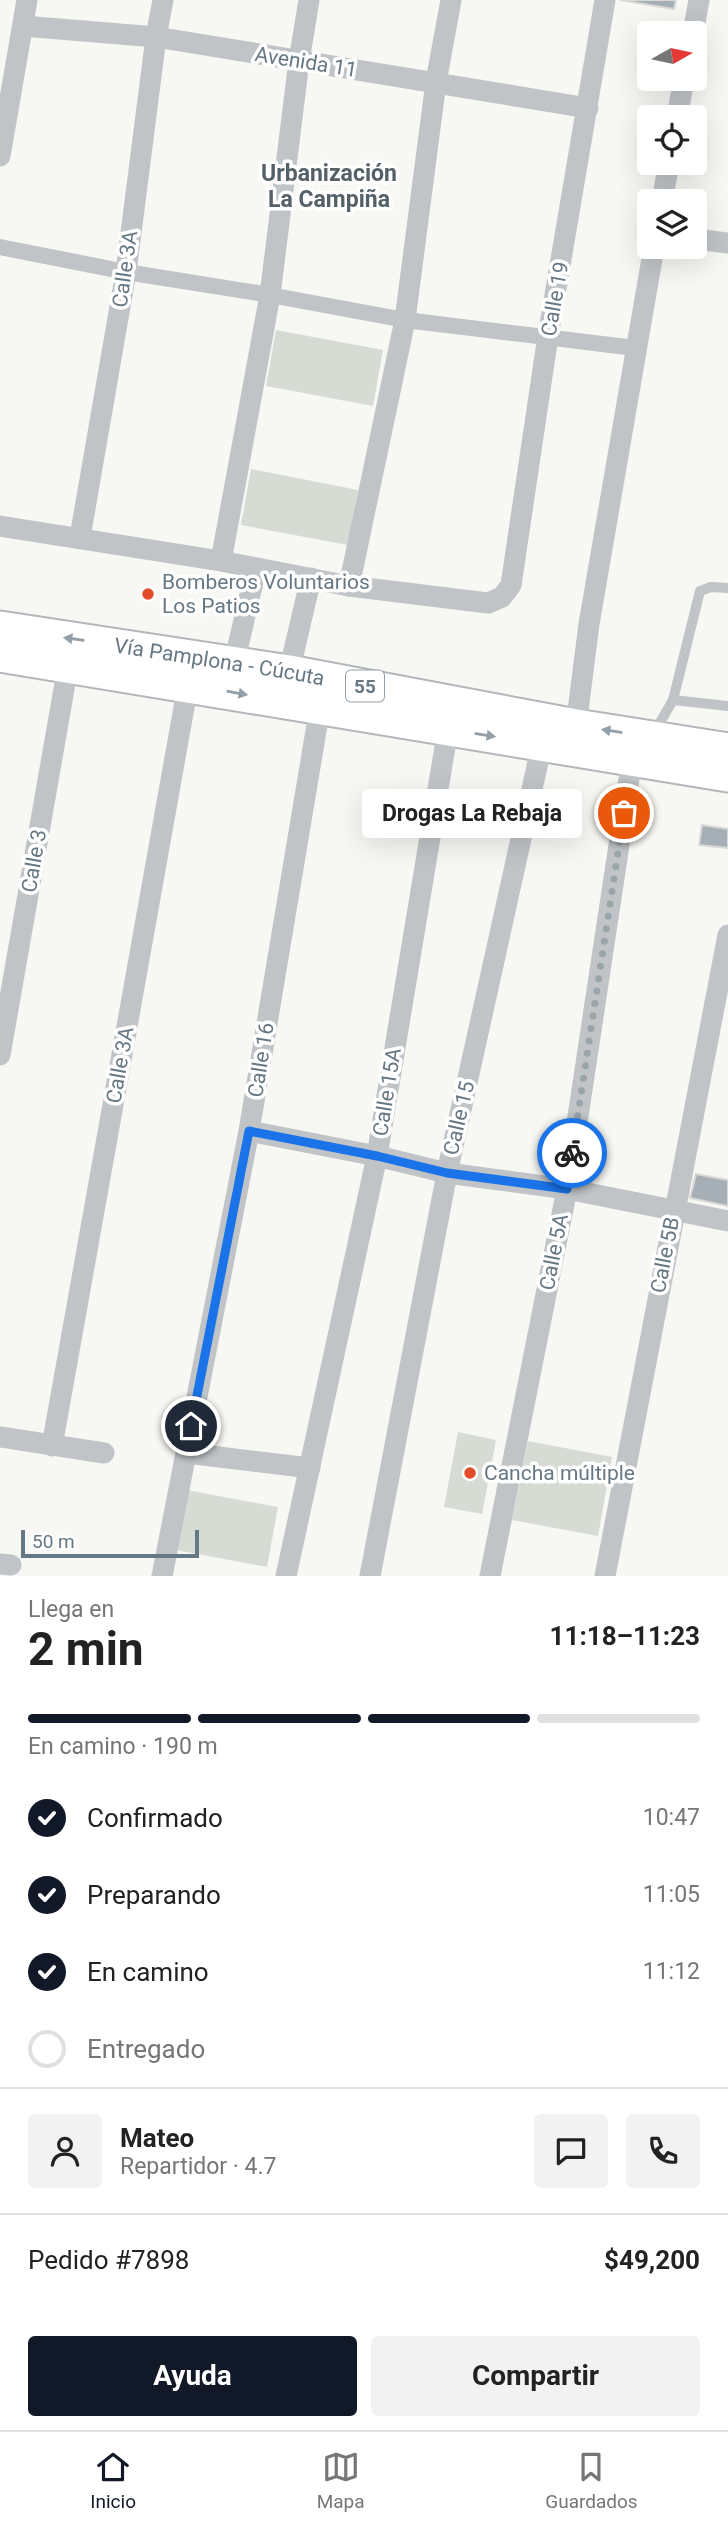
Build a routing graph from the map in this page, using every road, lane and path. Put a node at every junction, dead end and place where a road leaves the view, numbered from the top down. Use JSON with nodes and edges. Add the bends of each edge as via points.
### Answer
{"nodes":[{"id":1,"x":27,"y":0,"type":"edge"},
{"id":2,"x":163,"y":0,"type":"edge"},
{"id":3,"x":309,"y":0,"type":"edge"},
{"id":4,"x":451,"y":0,"type":"edge"},
{"id":5,"x":604,"y":0,"type":"edge"},
{"id":6,"x":699,"y":0,"type":"edge"},
{"id":7,"x":695,"y":21,"type":"edge"},
{"id":8,"x":23,"y":26,"type":"junction"},
{"id":9,"x":156,"y":37,"type":"junction"},
{"id":10,"x":299,"y":61,"type":"junction"},
{"id":11,"x":436,"y":82,"type":"junction"},
{"id":12,"x":588,"y":108,"type":"junction"},
{"id":13,"x":3,"y":110,"type":"edge"},
{"id":14,"x":0,"y":156,"type":"edge"},
{"id":15,"x":707,"y":240,"type":"edge"},
{"id":16,"x":728,"y":243,"type":"edge"},
{"id":17,"x":0,"y":247,"type":"edge"},
{"id":18,"x":652,"y":259,"type":"edge"},
{"id":19,"x":126,"y":272,"type":"junction"},
{"id":20,"x":270,"y":295,"type":"junction"},
{"id":21,"x":405,"y":320,"type":"junction"},
{"id":22,"x":548,"y":336,"type":"junction"},
{"id":23,"x":635,"y":348,"type":"junction"},
{"id":24,"x":0,"y":526,"type":"edge"},
{"id":25,"x":80,"y":537,"type":"junction"},
{"id":26,"x":221,"y":561,"type":"junction"},
{"id":27,"x":256,"y":569,"type":"junction"},
{"id":28,"x":310,"y":578,"type":"junction"},
{"id":29,"x":349,"y":586,"type":"junction"},
{"id":30,"x":728,"y":589,"type":"edge"},
{"id":31,"x":0,"y":628,"type":"edge"},
{"id":32,"x":0,"y":655,"type":"edge"},
{"id":33,"x":234,"y":663,"type":"junction"},
{"id":34,"x":68,"y":666,"type":"junction"},
{"id":35,"x":289,"y":672,"type":"junction"},
{"id":36,"x":188,"y":685,"type":"junction"},
{"id":37,"x":673,"y":700,"type":"junction"},
{"id":38,"x":728,"y":706,"type":"edge"},
{"id":39,"x":320,"y":707,"type":"junction"},
{"id":40,"x":576,"y":726,"type":"junction"},
{"id":41,"x":447,"y":729,"type":"junction"},
{"id":42,"x":542,"y":744,"type":"junction"},
{"id":43,"x":642,"y":748,"type":"junction"},
{"id":44,"x":728,"y":750,"type":"edge"},
{"id":45,"x":728,"y":775,"type":"edge"},
{"id":46,"x":728,"y":934,"type":"edge"},
{"id":47,"x":0,"y":1055,"type":"edge"},
{"id":48,"x":249,"y":1131,"type":"junction"},
{"id":49,"x":377,"y":1156,"type":"junction"},
{"id":50,"x":447,"y":1173,"type":"junction"},
{"id":51,"x":567,"y":1189,"type":"junction"},
{"id":52,"x":673,"y":1211,"type":"junction"},
{"id":53,"x":728,"y":1221,"type":"edge"},
{"id":54,"x":0,"y":1437,"type":"edge"},
{"id":55,"x":52,"y":1446,"type":"junction"},
{"id":56,"x":104,"y":1453,"type":"dead end"},
{"id":57,"x":186,"y":1453,"type":"junction"},
{"id":58,"x":310,"y":1468,"type":"junction"},
{"id":59,"x":162,"y":1576,"type":"edge"},
{"id":60,"x":286,"y":1576,"type":"edge"},
{"id":61,"x":370,"y":1576,"type":"edge"},
{"id":62,"x":490,"y":1576,"type":"edge"},
{"id":63,"x":605,"y":1576,"type":"edge"}],
"edges":[{"from":1,"to":8,"type":"street"},
{"from":2,"to":9,"type":"street","name":"Calle 3A"},
{"from":3,"to":10,"type":"street"},
{"from":4,"to":11,"type":"street"},
{"from":5,"to":12,"type":"street","name":"Calle 19"},
{"from":6,"to":7,"type":"street"},
{"from":8,"to":9,"type":"street","name":"Avenida 11"},
{"from":8,"to":13,"type":"street"},
{"from":9,"to":10,"type":"street","name":"Avenida 11"},
{"from":9,"to":19,"type":"street","name":"Calle 3A"},
{"from":10,"to":11,"type":"street","name":"Avenida 11"},
{"from":10,"to":20,"type":"street"},
{"from":11,"to":12,"type":"street","name":"Avenida 11"},
{"from":11,"to":21,"type":"street"},
{"from":12,"to":22,"type":"street","name":"Calle 19"},
{"from":13,"to":14,"type":"street"},
{"from":15,"to":16,"type":"street"},
{"from":17,"to":19,"type":"street"},
{"from":18,"to":23,"type":"street"},
{"from":19,"to":20,"type":"street"},
{"from":19,"to":25,"type":"street","name":"Calle 3A"},
{"from":20,"to":21,"type":"street"},
{"from":20,"to":26,"type":"street"},
{"from":21,"to":22,"type":"street"},
{"from":21,"to":29,"type":"street"},
{"from":22,"to":23,"type":"street"},
{"from":22,"to":29,"type":"street","name":"Calle 19","via":[[510,585],[502,597],[488,603]]},
{"from":23,"to":40,"type":"street"},
{"from":24,"to":25,"type":"street"},
{"from":25,"to":26,"type":"street"},
{"from":26,"to":27,"type":"street"},
{"from":27,"to":28,"type":"street"},
{"from":27,"to":33,"type":"street"},
{"from":28,"to":29,"type":"street"},
{"from":28,"to":35,"type":"street"},
{"from":30,"to":37,"type":"lane","via":[[700,591]]},
{"from":33,"to":31,"type":"highway","name":"Vía Pamplona - Cúcuta","number":"55","one_way":true},
{"from":32,"to":34,"type":"highway","name":"Vía Pamplona - Cúcuta","number":"55"},
{"from":33,"to":35,"type":"highway","name":"Vía Pamplona - Cúcuta","number":"55"},
{"from":34,"to":36,"type":"highway","name":"Vía Pamplona - Cúcuta","number":"55"},
{"from":34,"to":47,"type":"street","name":"Calle 3"},
{"from":35,"to":40,"type":"highway","name":"Vía Pamplona - Cúcuta","number":"55"},
{"from":36,"to":39,"type":"highway","name":"Vía Pamplona - Cúcuta","number":"55","one_way":true},
{"from":36,"to":55,"type":"street","name":"Calle 3A"},
{"from":37,"to":38,"type":"lane"},
{"from":37,"to":43,"type":"lane"},
{"from":39,"to":41,"type":"highway","name":"Vía Pamplona - Cúcuta","number":"55"},
{"from":39,"to":48,"type":"street","name":"Calle 16"},
{"from":43,"to":40,"type":"highway","name":"Vía Pamplona - Cúcuta","number":"55","one_way":true},
{"from":41,"to":42,"type":"highway","name":"Vía Pamplona - Cúcuta","number":"55","one_way":true},
{"from":41,"to":49,"type":"street","name":"Calle 15A"},
{"from":42,"to":43,"type":"highway","name":"Vía Pamplona - Cúcuta","number":"55"},
{"from":42,"to":50,"type":"street","name":"Calle 15"},
{"from":43,"to":44,"type":"highway","name":"Vía Pamplona - Cúcuta","number":"55"},
{"from":43,"to":45,"type":"highway","name":"Vía Pamplona - Cúcuta","number":"55"},
{"from":43,"to":51,"type":"street","name":"Calle 5A"},
{"from":46,"to":52,"type":"street","name":"Calle 5B"},
{"from":48,"to":49,"type":"street"},
{"from":48,"to":57,"type":"street","name":"Calle 16"},
{"from":49,"to":50,"type":"street"},
{"from":49,"to":58,"type":"street","name":"Calle 15A"},
{"from":50,"to":51,"type":"street"},
{"from":50,"to":61,"type":"street","name":"Calle 15"},
{"from":51,"to":52,"type":"street"},
{"from":51,"to":62,"type":"street","name":"Calle 5A"},
{"from":52,"to":53,"type":"street"},
{"from":52,"to":63,"type":"street","name":"Calle 5B"},
{"from":54,"to":55,"type":"street"},
{"from":55,"to":56,"type":"street"},
{"from":57,"to":58,"type":"street"},
{"from":57,"to":59,"type":"street","name":"Calle 16"},
{"from":58,"to":60,"type":"street","name":"Calle 15A"}]}
